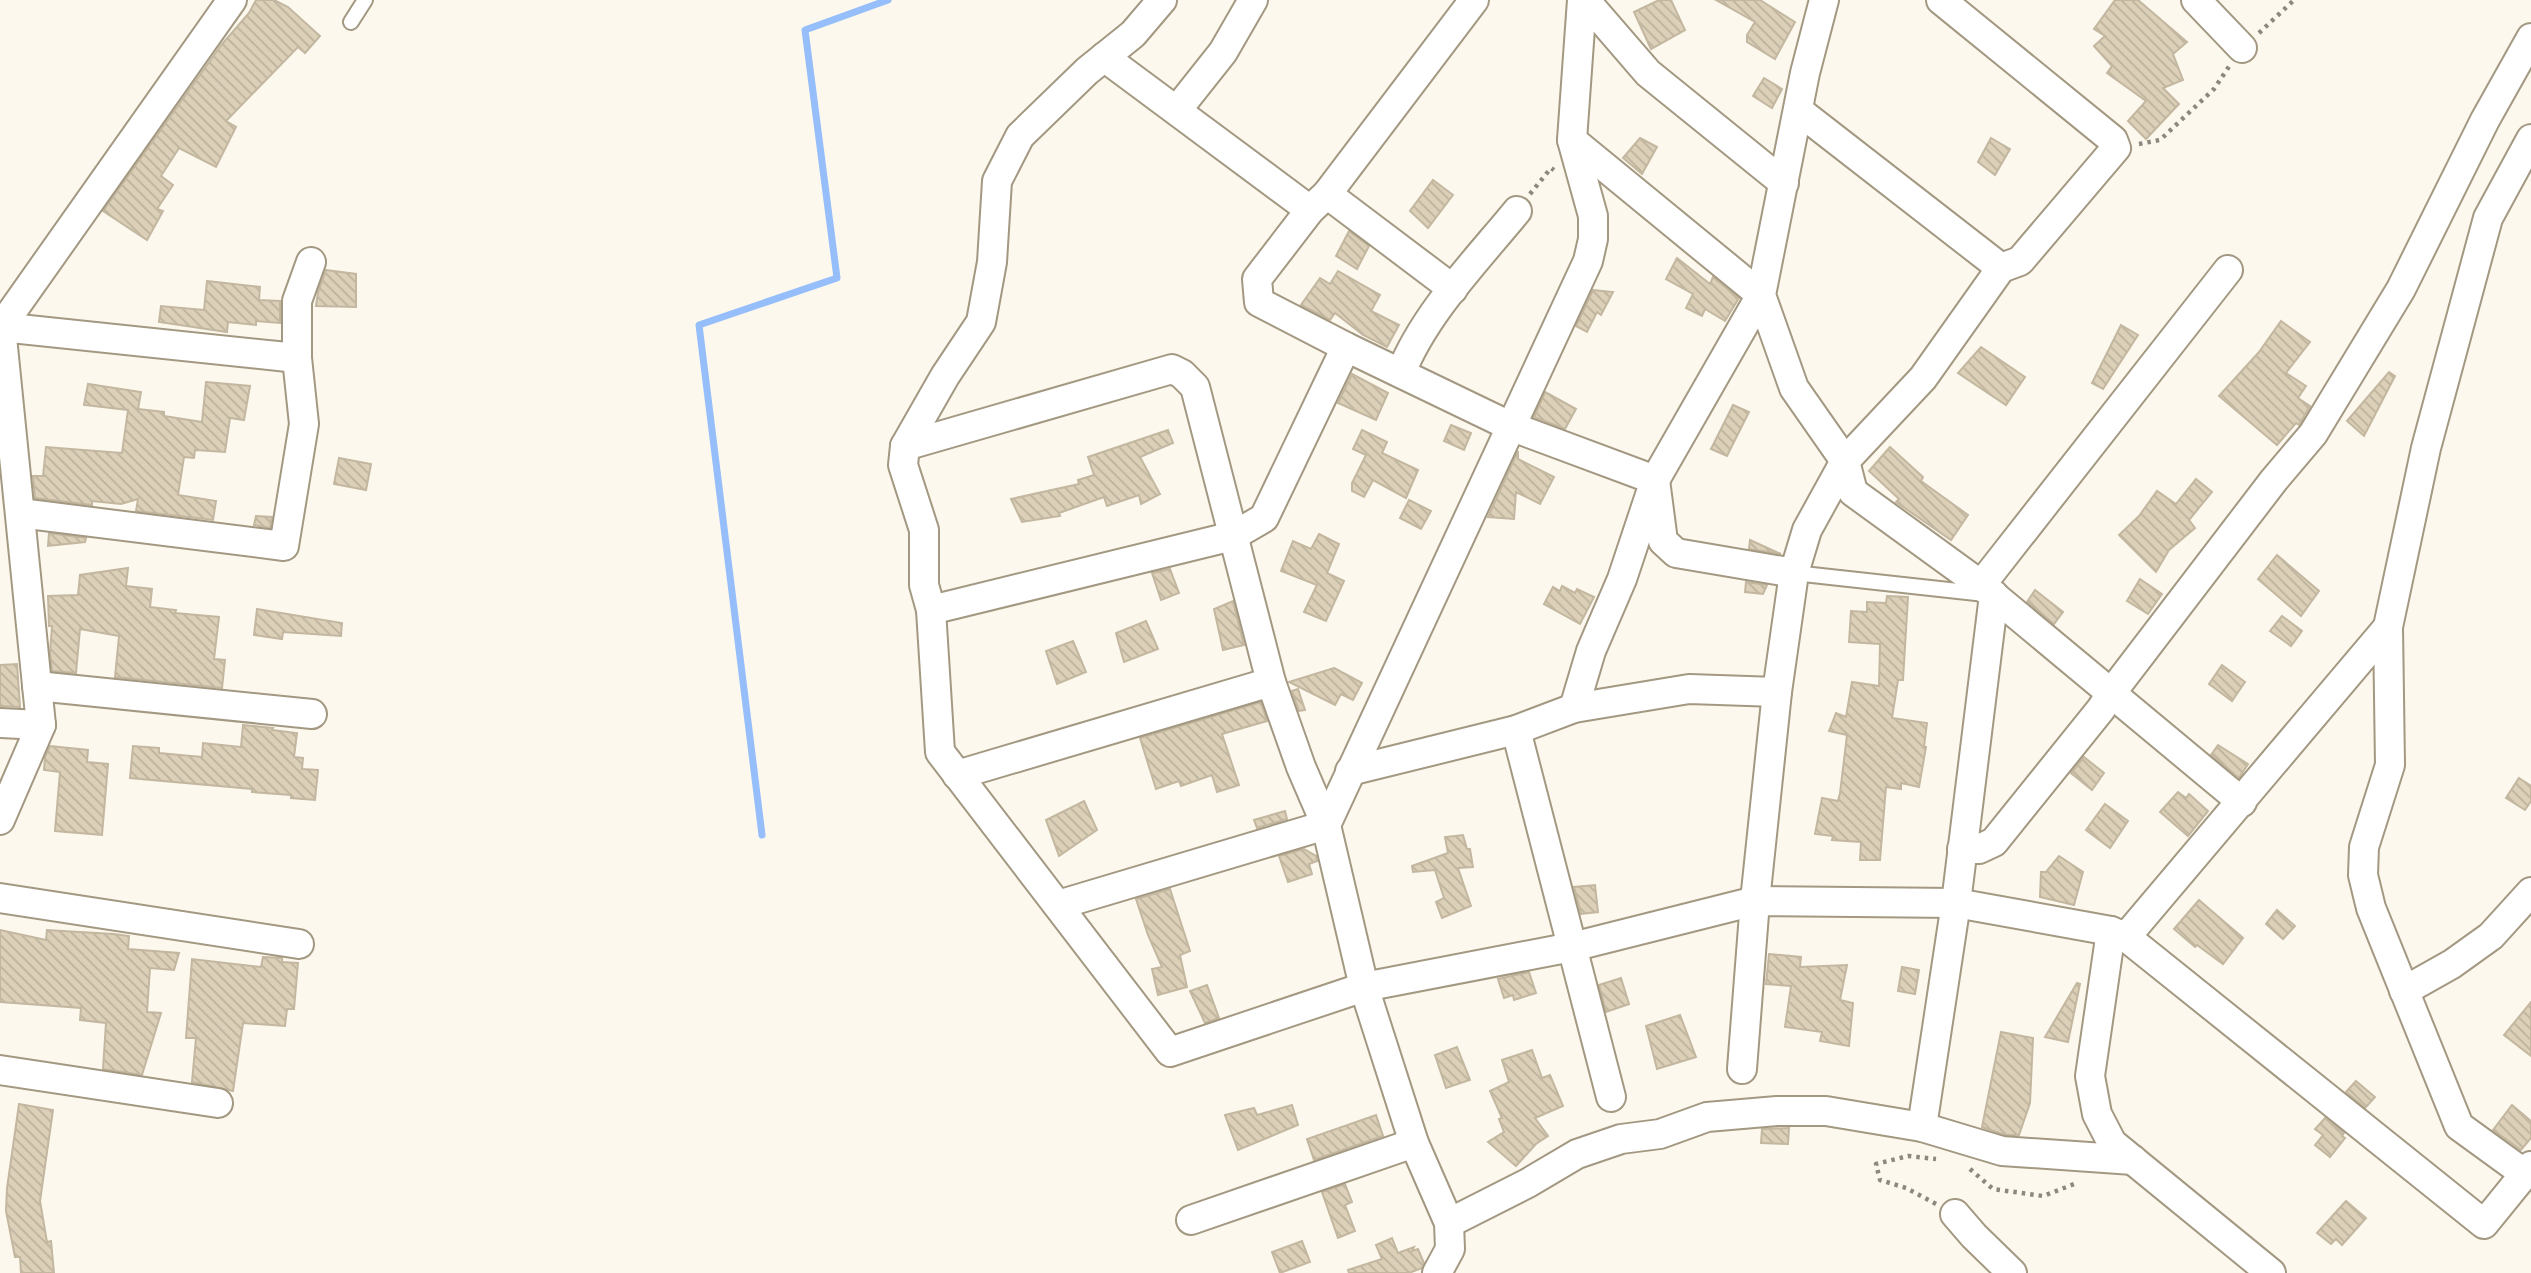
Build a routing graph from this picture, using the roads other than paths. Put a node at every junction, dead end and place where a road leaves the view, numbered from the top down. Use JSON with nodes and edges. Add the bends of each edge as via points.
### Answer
{"nodes":[{"id":1,"x":232,"y":0,"type":"edge"},
{"id":2,"x":365,"y":0,"type":"edge"},
{"id":3,"x":1162,"y":0,"type":"edge"},
{"id":4,"x":1254,"y":0,"type":"edge"},
{"id":5,"x":1475,"y":0,"type":"edge"},
{"id":6,"x":1584,"y":0,"type":"edge"},
{"id":7,"x":1941,"y":0,"type":"edge"},
{"id":8,"x":2196,"y":0,"type":"edge"},
{"id":9,"x":1823,"y":1,"type":"edge"},
{"id":10,"x":351,"y":22,"type":"dead end"},
{"id":11,"x":2531,"y":38,"type":"edge"},
{"id":12,"x":2242,"y":48,"type":"road end"},
{"id":13,"x":1104,"y":57,"type":"junction"},
{"id":14,"x":1178,"y":110,"type":"junction"},
{"id":15,"x":1799,"y":111,"type":"junction"},
{"id":16,"x":2531,"y":139,"type":"edge"},
{"id":17,"x":1572,"y":140,"type":"junction"},
{"id":18,"x":1784,"y":183,"type":"junction"},
{"id":19,"x":1319,"y":202,"type":"junction"},
{"id":20,"x":1517,"y":211,"type":"road end"},
{"id":21,"x":311,"y":262,"type":"dead end"},
{"id":22,"x":2001,"y":268,"type":"junction"},
{"id":23,"x":2228,"y":270,"type":"dead end"},
{"id":24,"x":1453,"y":289,"type":"junction"},
{"id":25,"x":1761,"y":295,"type":"junction"},
{"id":26,"x":1,"y":327,"type":"edge"},
{"id":27,"x":1346,"y":348,"type":"junction"},
{"id":28,"x":296,"y":358,"type":"junction"},
{"id":29,"x":1401,"y":373,"type":"junction"},
{"id":30,"x":1510,"y":426,"type":"junction"},
{"id":31,"x":905,"y":446,"type":"junction"},
{"id":32,"x":1844,"y":461,"type":"junction"},
{"id":33,"x":1655,"y":480,"type":"junction"},
{"id":34,"x":20,"y":513,"type":"junction"},
{"id":35,"x":1233,"y":536,"type":"junction"},
{"id":36,"x":1794,"y":573,"type":"junction"},
{"id":37,"x":1973,"y":586,"type":"junction"},
{"id":38,"x":931,"y":610,"type":"junction"},
{"id":39,"x":2388,"y":627,"type":"junction"},
{"id":40,"x":1271,"y":682,"type":"junction"},
{"id":41,"x":37,"y":686,"type":"junction"},
{"id":42,"x":1777,"y":692,"type":"junction"},
{"id":43,"x":2112,"y":692,"type":"junction"},
{"id":44,"x":1574,"y":708,"type":"junction"},
{"id":45,"x":312,"y":714,"type":"dead end"},
{"id":46,"x":0,"y":723,"type":"edge"},
{"id":47,"x":41,"y":725,"type":"junction"},
{"id":48,"x":1516,"y":730,"type":"junction"},
{"id":49,"x":1350,"y":771,"type":"junction"},
{"id":50,"x":957,"y":775,"type":"junction"},
{"id":51,"x":2242,"y":802,"type":"junction"},
{"id":52,"x":0,"y":820,"type":"edge"},
{"id":53,"x":1326,"y":825,"type":"junction"},
{"id":54,"x":1962,"y":849,"type":"junction"},
{"id":55,"x":2531,"y":892,"type":"edge"},
{"id":56,"x":0,"y":898,"type":"edge"},
{"id":57,"x":1755,"y":901,"type":"junction"},
{"id":58,"x":1956,"y":903,"type":"junction"},
{"id":59,"x":1058,"y":905,"type":"junction"},
{"id":60,"x":2118,"y":934,"type":"junction"},
{"id":61,"x":299,"y":944,"type":"dead end"},
{"id":62,"x":1572,"y":947,"type":"junction"},
{"id":63,"x":1364,"y":986,"type":"junction"},
{"id":64,"x":2404,"y":991,"type":"junction"},
{"id":65,"x":1742,"y":1069,"type":"dead end"},
{"id":66,"x":0,"y":1070,"type":"edge"},
{"id":67,"x":1611,"y":1097,"type":"dead end"},
{"id":68,"x":218,"y":1103,"type":"dead end"},
{"id":69,"x":1922,"y":1126,"type":"junction"},
{"id":70,"x":1414,"y":1143,"type":"junction"},
{"id":71,"x":2133,"y":1160,"type":"junction"},
{"id":72,"x":2528,"y":1170,"type":"edge"},
{"id":73,"x":1955,"y":1214,"type":"road end"},
{"id":74,"x":1191,"y":1220,"type":"dead end"},
{"id":75,"x":1449,"y":1223,"type":"junction"},
{"id":76,"x":1437,"y":1273,"type":"edge"},
{"id":77,"x":2012,"y":1273,"type":"edge"},
{"id":78,"x":2271,"y":1273,"type":"edge"}],
"edges":[{"from":1,"to":26,"type":"street"},
{"from":2,"to":10,"type":"lane"},
{"from":3,"to":13,"type":"street","via":[[1133,34]]},
{"from":4,"to":14,"type":"street"},
{"from":5,"to":19,"type":"street"},
{"from":6,"to":17,"type":"street"},
{"from":6,"to":18,"type":"street","via":[[1648,73]]},
{"from":7,"to":22,"type":"street","via":[[2113,140],[2116,149],[2020,261]]},
{"from":8,"to":12,"type":"street"},
{"from":9,"to":15,"type":"street"},
{"from":11,"to":43,"type":"street","via":[[2402,289],[2313,434]]},
{"from":13,"to":14,"type":"street"},
{"from":13,"to":31,"type":"street","via":[[1020,136],[997,181],[992,262],[981,323]]},
{"from":14,"to":19,"type":"street"},
{"from":15,"to":18,"type":"street"},
{"from":15,"to":22,"type":"street"},
{"from":16,"to":39,"type":"street","via":[[2488,218],[2426,448]]},
{"from":17,"to":25,"type":"street"},
{"from":17,"to":30,"type":"street","via":[[1593,216],[1593,239],[1588,261]]},
{"from":18,"to":25,"type":"street"},
{"from":19,"to":24,"type":"street"},
{"from":19,"to":27,"type":"street","via":[[1257,279],[1259,302]]},
{"from":20,"to":24,"type":"street"},
{"from":21,"to":28,"type":"street","via":[[297,301]]},
{"from":22,"to":32,"type":"street","via":[[1923,378]]},
{"from":23,"to":37,"type":"street"},
{"from":24,"to":29,"type":"street","via":[[1411,347]]},
{"from":25,"to":32,"type":"street","via":[[1794,388]]},
{"from":25,"to":33,"type":"street"},
{"from":26,"to":28,"type":"street"},
{"from":26,"to":34,"type":"street"},
{"from":27,"to":29,"type":"street"},
{"from":27,"to":35,"type":"street","via":[[1264,518]]},
{"from":28,"to":34,"type":"street","via":[[304,424],[284,546]]},
{"from":29,"to":30,"type":"street"},
{"from":30,"to":33,"type":"street"},
{"from":30,"to":49,"type":"street"},
{"from":31,"to":35,"type":"street","via":[[1172,369],[1195,387]]},
{"from":31,"to":38,"type":"street","via":[[903,465],[925,530],[924,585]]},
{"from":32,"to":36,"type":"street","via":[[1807,530]]},
{"from":32,"to":37,"type":"street","via":[[1853,492]]},
{"from":33,"to":36,"type":"street","via":[[1662,541],[1676,553]]},
{"from":33,"to":44,"type":"street"},
{"from":34,"to":41,"type":"street"},
{"from":35,"to":38,"type":"street"},
{"from":35,"to":40,"type":"street"},
{"from":36,"to":37,"type":"lane"},
{"from":36,"to":42,"type":"street"},
{"from":37,"to":43,"type":"street"},
{"from":37,"to":54,"type":"street"},
{"from":38,"to":50,"type":"street","via":[[940,752]]},
{"from":39,"to":51,"type":"street"},
{"from":39,"to":64,"type":"street","via":[[2390,765],[2364,847],[2363,875]]},
{"from":40,"to":50,"type":"street"},
{"from":40,"to":53,"type":"street"},
{"from":41,"to":45,"type":"street"},
{"from":41,"to":47,"type":"street"},
{"from":42,"to":44,"type":"street","via":[[1689,689]]},
{"from":42,"to":57,"type":"street"},
{"from":43,"to":51,"type":"street"},
{"from":43,"to":54,"type":"street","via":[[1994,842],[1979,849]]},
{"from":44,"to":48,"type":"street"},
{"from":46,"to":47,"type":"street"},
{"from":47,"to":52,"type":"street"},
{"from":48,"to":49,"type":"street"},
{"from":48,"to":62,"type":"street"},
{"from":49,"to":53,"type":"street"},
{"from":50,"to":59,"type":"street"},
{"from":51,"to":60,"type":"street"},
{"from":53,"to":59,"type":"street"},
{"from":53,"to":63,"type":"street"},
{"from":54,"to":58,"type":"street"},
{"from":55,"to":64,"type":"street","via":[[2491,936]]},
{"from":56,"to":61,"type":"street"},
{"from":57,"to":58,"type":"street"},
{"from":57,"to":62,"type":"street"},
{"from":57,"to":65,"type":"street"},
{"from":58,"to":60,"type":"street"},
{"from":58,"to":69,"type":"street"},
{"from":59,"to":63,"type":"street","via":[[1170,1052]]},
{"from":60,"to":71,"type":"street","via":[[2090,1076],[2097,1114],[2112,1143]]},
{"from":60,"to":72,"type":"street","via":[[2484,1224]]},
{"from":62,"to":63,"type":"street"},
{"from":62,"to":67,"type":"street"},
{"from":63,"to":70,"type":"street"},
{"from":64,"to":72,"type":"street","via":[[2459,1126]]},
{"from":66,"to":68,"type":"street"},
{"from":69,"to":71,"type":"street","via":[[2002,1151]]},
{"from":69,"to":75,"type":"street","via":[[1826,1111],[1707,1117],[1577,1154]]},
{"from":70,"to":74,"type":"street"},
{"from":70,"to":75,"type":"street"},
{"from":71,"to":78,"type":"street"},
{"from":73,"to":77,"type":"street"},
{"from":75,"to":76,"type":"street","via":[[1450,1249]]}]}
